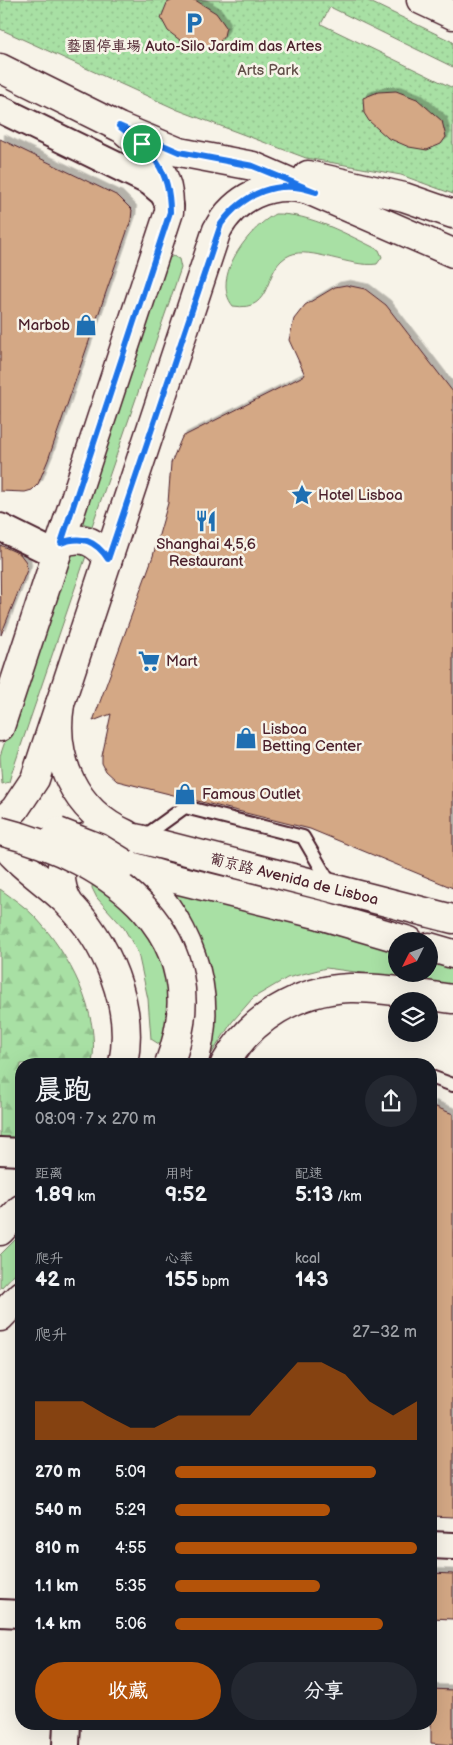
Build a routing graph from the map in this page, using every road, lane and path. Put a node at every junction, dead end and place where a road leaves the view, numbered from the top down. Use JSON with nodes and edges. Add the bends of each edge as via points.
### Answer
{"nodes":[{"id":1,"x":422,"y":0,"type":"edge"},
{"id":2,"x":453,"y":15,"type":"edge"},
{"id":3,"x":0,"y":68,"type":"edge"},
{"id":4,"x":0,"y":109,"type":"edge"},
{"id":5,"x":119,"y":126,"type":"junction"},
{"id":6,"x":253,"y":166,"type":"junction"},
{"id":7,"x":316,"y":192,"type":"junction"},
{"id":8,"x":170,"y":206,"type":"junction"},
{"id":9,"x":453,"y":214,"type":"edge"},
{"id":10,"x":453,"y":253,"type":"edge"},
{"id":11,"x":0,"y":527,"type":"edge"},
{"id":12,"x":59,"y":549,"type":"junction"},
{"id":13,"x":108,"y":559,"type":"junction"},
{"id":14,"x":60,"y":704,"type":"junction"},
{"id":15,"x":0,"y":727,"type":"edge"},
{"id":16,"x":0,"y":813,"type":"edge"},
{"id":17,"x":0,"y":823,"type":"edge"},
{"id":18,"x":0,"y":831,"type":"edge"},
{"id":19,"x":0,"y":838,"type":"edge"},
{"id":20,"x":138,"y":839,"type":"junction"},
{"id":21,"x":9,"y":857,"type":"edge"},
{"id":22,"x":125,"y":864,"type":"junction"},
{"id":23,"x":333,"y":888,"type":"junction"},
{"id":24,"x":68,"y":902,"type":"junction"},
{"id":25,"x":320,"y":914,"type":"junction"},
{"id":26,"x":453,"y":919,"type":"edge"},
{"id":27,"x":453,"y":923,"type":"edge"},
{"id":28,"x":388,"y":935,"type":"edge"},
{"id":29,"x":438,"y":950,"type":"edge"},
{"id":30,"x":453,"y":954,"type":"edge"},
{"id":31,"x":453,"y":999,"type":"edge"},
{"id":32,"x":124,"y":1058,"type":"edge"},
{"id":33,"x":171,"y":1058,"type":"edge"},
{"id":34,"x":194,"y":1058,"type":"edge"},
{"id":35,"x":229,"y":1058,"type":"edge"},
{"id":36,"x":437,"y":1079,"type":"edge"},
{"id":37,"x":453,"y":1085,"type":"edge"},
{"id":38,"x":0,"y":1152,"type":"edge"},
{"id":39,"x":15,"y":1152,"type":"edge"},
{"id":40,"x":15,"y":1215,"type":"edge"},
{"id":41,"x":0,"y":1230,"type":"edge"},
{"id":42,"x":15,"y":1301,"type":"edge"},
{"id":43,"x":0,"y":1317,"type":"edge"},
{"id":44,"x":437,"y":1545,"type":"edge"},
{"id":45,"x":453,"y":1546,"type":"edge"},
{"id":46,"x":0,"y":1613,"type":"edge"},
{"id":47,"x":15,"y":1614,"type":"edge"},
{"id":48,"x":67,"y":1730,"type":"edge"},
{"id":49,"x":66,"y":1745,"type":"edge"}],
"edges":[{"from":1,"to":2,"type":"main road"},
{"from":3,"to":5,"type":"main road"},
{"from":4,"to":8,"type":"street","via":[[153,184]]},
{"from":5,"to":6,"type":"main road","via":[[179,152]]},
{"from":5,"to":8,"type":"main road","via":[[142,144],[159,164],[167,181]]},
{"from":6,"to":7,"type":"main road"},
{"from":6,"to":9,"type":"main road","via":[[381,191]]},
{"from":7,"to":10,"type":"main road"},
{"from":7,"to":13,"type":"main road","via":[[285,186],[260,191],[237,204],[221,224]]},
{"from":8,"to":12,"type":"main road","via":[[159,250]]},
{"from":11,"to":12,"type":"street"},
{"from":12,"to":13,"type":"main road","via":[[71,539],[93,542]]},
{"from":12,"to":15,"type":"main road"},
{"from":13,"to":14,"type":"main road"},
{"from":14,"to":17,"type":"main road","via":[[35,779],[15,809]]},
{"from":14,"to":20,"type":"main road","via":[[58,741],[68,777],[77,794],[103,821]]},
{"from":16,"to":22,"type":"main road","bridge":true,"via":[[26,819],[99,848]]},
{"from":18,"to":33,"type":"main road","bridge":true,"via":[[77,858],[128,891],[160,928],[178,974],[181,999],[181,1024]]},
{"from":19,"to":21,"type":"main road"},
{"from":20,"to":23,"type":"main road","name":"葡京路 Avenida de Lisboa"},
{"from":20,"to":23,"type":"lane","via":[[185,807],[303,837]]},
{"from":20,"to":24,"type":"main road","via":[[104,833],[78,842],[67,852],[61,864],[61,884]]},
{"from":21,"to":24,"type":"main road"},
{"from":22,"to":25,"type":"main road"},
{"from":22,"to":34,"type":"main road","via":[[148,883],[168,907],[194,962],[200,992],[201,1023]]},
{"from":23,"to":26,"type":"main road","name":"葡京路 Avenida de Lisboa"},
{"from":24,"to":32,"type":"main road","via":[[103,950],[115,976],[126,1031]]},
{"from":25,"to":27,"type":"main road","name":"葡京路 Avenida de Lisboa"},
{"from":25,"to":28,"type":"main road"},
{"from":29,"to":30,"type":"main road"},
{"from":31,"to":35,"type":"main road","via":[[363,988],[313,994],[290,1003],[258,1023]]},
{"from":36,"to":37,"type":"lane"},
{"from":38,"to":39,"type":"street"},
{"from":40,"to":41,"type":"main road"},
{"from":42,"to":43,"type":"main road"},
{"from":44,"to":45,"type":"street"},
{"from":46,"to":47,"type":"street"},
{"from":48,"to":49,"type":"street"}]}
